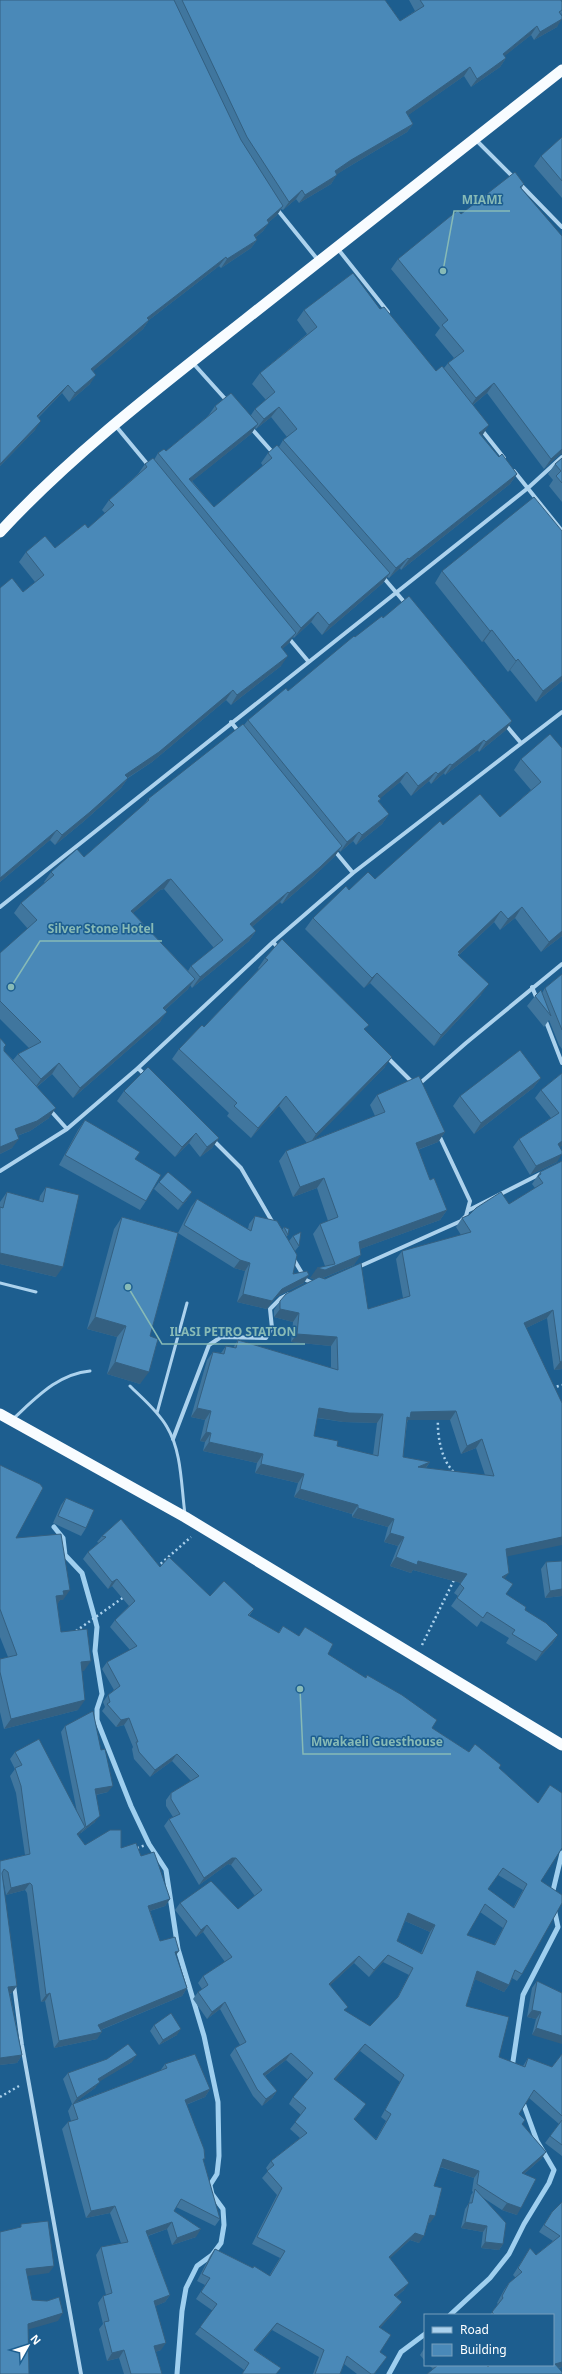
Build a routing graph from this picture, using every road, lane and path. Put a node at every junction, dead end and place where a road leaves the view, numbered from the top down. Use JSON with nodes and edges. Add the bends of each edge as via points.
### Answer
{"nodes":[{"id":1,"x":562,"y":70,"type":"edge"},
{"id":2,"x":475,"y":138,"type":"junction"},
{"id":3,"x":273,"y":203,"type":"edge"},
{"id":4,"x":562,"y":227,"type":"edge"},
{"id":5,"x":337,"y":247,"type":"junction"},
{"id":6,"x":319,"y":261,"type":"junction"},
{"id":7,"x":390,"y":315,"type":"edge"},
{"id":8,"x":192,"y":362,"type":"junction"},
{"id":9,"x":234,"y":409,"type":"edge"},
{"id":10,"x":115,"y":425,"type":"junction"},
{"id":11,"x":250,"y":426,"type":"edge"},
{"id":12,"x":479,"y":426,"type":"edge"},
{"id":13,"x":276,"y":456,"type":"edge"},
{"id":14,"x":562,"y":457,"type":"edge"},
{"id":15,"x":508,"y":463,"type":"edge"},
{"id":16,"x":513,"y":469,"type":"edge"},
{"id":17,"x":155,"y":473,"type":"edge"},
{"id":18,"x":528,"y":488,"type":"junction"},
{"id":19,"x":562,"y":531,"type":"edge"},
{"id":20,"x":0,"y":532,"type":"edge"},
{"id":21,"x":380,"y":574,"type":"edge"},
{"id":22,"x":396,"y":592,"type":"junction"},
{"id":23,"x":411,"y":610,"type":"edge"},
{"id":24,"x":283,"y":631,"type":"edge"},
{"id":25,"x":308,"y":661,"type":"junction"},
{"id":26,"x":562,"y":712,"type":"edge"},
{"id":27,"x":501,"y":719,"type":"edge"},
{"id":28,"x":231,"y":722,"type":"junction"},
{"id":29,"x":240,"y":734,"type":"edge"},
{"id":30,"x":521,"y":743,"type":"junction"},
{"id":31,"x":329,"y":843,"type":"edge"},
{"id":32,"x":353,"y":873,"type":"junction"},
{"id":33,"x":0,"y":907,"type":"edge"},
{"id":34,"x":273,"y":942,"type":"junction"},
{"id":35,"x":284,"y":953,"type":"edge"},
{"id":36,"x":562,"y":964,"type":"edge"},
{"id":37,"x":532,"y":986,"type":"junction"},
{"id":38,"x":540,"y":1007,"type":"edge"},
{"id":39,"x":543,"y":1014,"type":"edge"},
{"id":40,"x":384,"y":1053,"type":"edge"},
{"id":41,"x":562,"y":1063,"type":"edge"},
{"id":42,"x":138,"y":1068,"type":"junction"},
{"id":43,"x":148,"y":1078,"type":"edge"},
{"id":44,"x":417,"y":1086,"type":"junction"},
{"id":45,"x":420,"y":1093,"type":"edge"},
{"id":46,"x":47,"y":1107,"type":"edge"},
{"id":47,"x":67,"y":1129,"type":"junction"},
{"id":48,"x":437,"y":1129,"type":"edge"},
{"id":49,"x":208,"y":1136,"type":"edge"},
{"id":50,"x":549,"y":1170,"type":"edge"},
{"id":51,"x":0,"y":1171,"type":"edge"},
{"id":52,"x":468,"y":1210,"type":"junction"},
{"id":53,"x":275,"y":1226,"type":"edge"},
{"id":54,"x":290,"y":1254,"type":"edge"},
{"id":55,"x":353,"y":1269,"type":"edge"},
{"id":56,"x":0,"y":1283,"type":"edge"},
{"id":57,"x":311,"y":1283,"type":"junction"},
{"id":58,"x":318,"y":1284,"type":"edge"},
{"id":59,"x":305,"y":1286,"type":"edge"},
{"id":60,"x":36,"y":1292,"type":"dead end"},
{"id":61,"x":293,"y":1292,"type":"edge"},
{"id":62,"x":187,"y":1303,"type":"dead end"},
{"id":63,"x":90,"y":1371,"type":"dead end"},
{"id":64,"x":562,"y":1385,"type":"edge"},
{"id":65,"x":130,"y":1386,"type":"dead end"},
{"id":66,"x":547,"y":1389,"type":"edge"},
{"id":67,"x":157,"y":1413,"type":"junction"},
{"id":68,"x":0,"y":1414,"type":"edge"},
{"id":69,"x":439,"y":1414,"type":"edge"},
{"id":70,"x":445,"y":1418,"type":"edge"},
{"id":71,"x":12,"y":1419,"type":"junction"},
{"id":72,"x":438,"y":1421,"type":"junction"},
{"id":73,"x":173,"y":1439,"type":"junction"},
{"id":74,"x":460,"y":1475,"type":"edge"},
{"id":75,"x":185,"y":1518,"type":"junction"},
{"id":76,"x":201,"y":1527,"type":"junction"},
{"id":77,"x":155,"y":1569,"type":"edge"},
{"id":78,"x":459,"y":1571,"type":"edge"},
{"id":79,"x":126,"y":1596,"type":"edge"},
{"id":80,"x":70,"y":1635,"type":"edge"},
{"id":81,"x":416,"y":1657,"type":"junction"},
{"id":82,"x":562,"y":1745,"type":"edge"},
{"id":83,"x":146,"y":1845,"type":"dead end"},
{"id":84,"x":131,"y":1850,"type":"edge"},
{"id":85,"x":14,"y":1982,"type":"edge"},
{"id":86,"x":28,"y":2081,"type":"junction"},
{"id":87,"x":0,"y":2097,"type":"edge"},
{"id":88,"x":81,"y":2374,"type":"edge"}],
"edges":[{"from":1,"to":2,"type":"highway"},
{"from":2,"to":4,"type":"street"},
{"from":2,"to":5,"type":"highway"},
{"from":3,"to":6,"type":"street"},
{"from":5,"to":6,"type":"highway"},
{"from":5,"to":7,"type":"street"},
{"from":6,"to":8,"type":"highway"},
{"from":8,"to":9,"type":"street"},
{"from":8,"to":10,"type":"highway"},
{"from":10,"to":17,"type":"street"},
{"from":10,"to":20,"type":"highway","via":[[27,503]]},
{"from":11,"to":13,"type":"street"},
{"from":12,"to":15,"type":"street"},
{"from":14,"to":18,"type":"street"},
{"from":16,"to":18,"type":"street"},
{"from":18,"to":19,"type":"street"},
{"from":18,"to":22,"type":"street"},
{"from":21,"to":22,"type":"street"},
{"from":22,"to":23,"type":"street"},
{"from":22,"to":25,"type":"street"},
{"from":24,"to":25,"type":"street"},
{"from":25,"to":28,"type":"street"},
{"from":26,"to":30,"type":"street"},
{"from":27,"to":30,"type":"street"},
{"from":28,"to":29,"type":"street"},
{"from":28,"to":33,"type":"street"},
{"from":30,"to":32,"type":"street"},
{"from":31,"to":32,"type":"street"},
{"from":32,"to":34,"type":"street"},
{"from":34,"to":35,"type":"street"},
{"from":34,"to":42,"type":"street"},
{"from":36,"to":37,"type":"street"},
{"from":37,"to":38,"type":"street"},
{"from":37,"to":44,"type":"street"},
{"from":39,"to":41,"type":"street"},
{"from":40,"to":44,"type":"street"},
{"from":42,"to":43,"type":"street"},
{"from":42,"to":47,"type":"street"},
{"from":44,"to":45,"type":"street"},
{"from":46,"to":47,"type":"street"},
{"from":47,"to":51,"type":"street"},
{"from":48,"to":52,"type":"street","via":[[470,1201]]},
{"from":49,"to":53,"type":"street","via":[[241,1168]]},
{"from":50,"to":52,"type":"street"},
{"from":52,"to":55,"type":"street","via":[[461,1221]]},
{"from":54,"to":57,"type":"street","via":[[306,1280]]},
{"from":56,"to":60,"type":"lane"},
{"from":57,"to":58,"type":"street"},
{"from":57,"to":59,"type":"street"},
{"from":61,"to":73,"type":"street","via":[[270,1309],[272,1328],[266,1338],[221,1337],[209,1345]]},
{"from":62,"to":67,"type":"lane"},
{"from":63,"to":71,"type":"lane","via":[[63,1378]]},
{"from":64,"to":66,"type":"path"},
{"from":65,"to":67,"type":"lane"},
{"from":67,"to":73,"type":"lane"},
{"from":68,"to":71,"type":"highway"},
{"from":69,"to":72,"type":"path"},
{"from":70,"to":72,"type":"path"},
{"from":71,"to":75,"type":"highway"},
{"from":72,"to":74,"type":"path","via":[[437,1427],[444,1455],[454,1472]]},
{"from":73,"to":75,"type":"lane"},
{"from":75,"to":76,"type":"highway"},
{"from":76,"to":77,"type":"path"},
{"from":76,"to":81,"type":"highway"},
{"from":78,"to":81,"type":"path"},
{"from":79,"to":80,"type":"path"},
{"from":81,"to":82,"type":"highway"},
{"from":83,"to":84,"type":"path"},
{"from":85,"to":86,"type":"street"},
{"from":86,"to":87,"type":"path"},
{"from":86,"to":88,"type":"street"}]}
